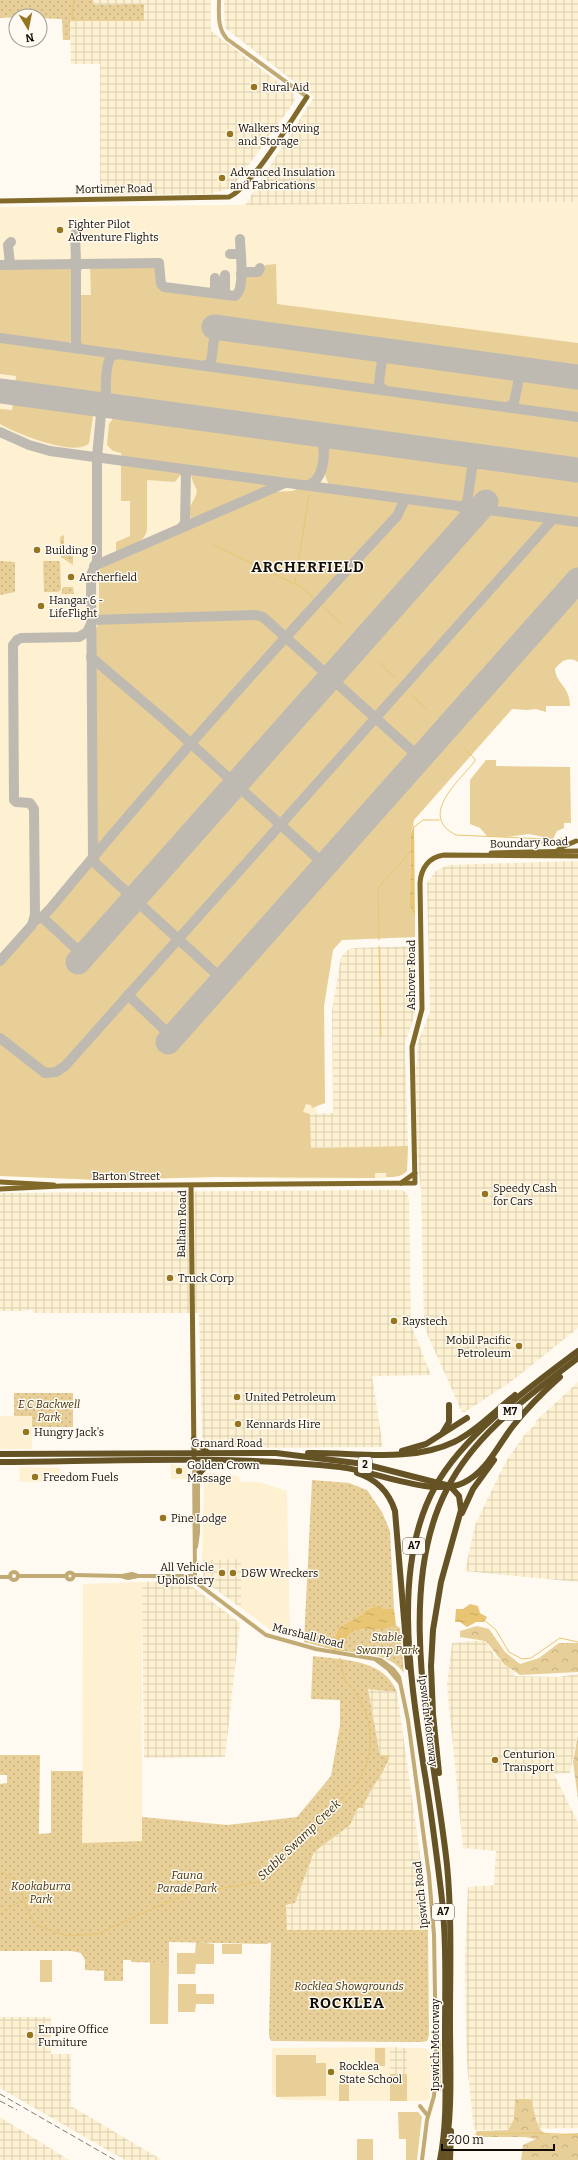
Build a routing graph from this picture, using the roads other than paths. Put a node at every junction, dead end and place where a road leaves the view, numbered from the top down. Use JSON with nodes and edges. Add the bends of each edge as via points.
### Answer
{"nodes":[{"id":1,"x":219,"y":0,"type":"edge"},
{"id":2,"x":307,"y":97,"type":"joint"},
{"id":3,"x":0,"y":201,"type":"edge"},
{"id":4,"x":577,"y":839,"type":"edge"},
{"id":5,"x":556,"y":852,"type":"junction"},
{"id":6,"x":578,"y":852,"type":"edge"},
{"id":7,"x":480,"y":854,"type":"junction"},
{"id":8,"x":578,"y":856,"type":"edge"},
{"id":9,"x":426,"y":863,"type":"joint"},
{"id":10,"x":415,"y":1173,"type":"junction"},
{"id":11,"x":0,"y":1182,"type":"edge"},
{"id":12,"x":401,"y":1183,"type":"junction"},
{"id":13,"x":415,"y":1183,"type":"joint"},
{"id":14,"x":61,"y":1186,"type":"junction"},
{"id":15,"x":191,"y":1186,"type":"junction"},
{"id":16,"x":0,"y":1189,"type":"edge"},
{"id":17,"x":578,"y":1351,"type":"edge"},
{"id":18,"x":578,"y":1359,"type":"edge"},
{"id":19,"x":554,"y":1369,"type":"junction"},
{"id":20,"x":449,"y":1405,"type":"dead end"},
{"id":21,"x":467,"y":1418,"type":"dead end"},
{"id":22,"x":513,"y":1425,"type":"junction"},
{"id":23,"x":440,"y":1436,"type":"junction"},
{"id":24,"x":194,"y":1439,"type":"junction"},
{"id":25,"x":194,"y":1453,"type":"junction"},
{"id":26,"x":208,"y":1453,"type":"junction"},
{"id":27,"x":276,"y":1453,"type":"junction"},
{"id":28,"x":330,"y":1453,"type":"junction"},
{"id":29,"x":0,"y":1454,"type":"edge"},
{"id":30,"x":194,"y":1461,"type":"junction"},
{"id":31,"x":215,"y":1461,"type":"junction"},
{"id":32,"x":0,"y":1462,"type":"edge"},
{"id":33,"x":333,"y":1467,"type":"junction"},
{"id":34,"x":198,"y":1475,"type":"junction"},
{"id":35,"x":450,"y":1486,"type":"junction"},
{"id":36,"x":430,"y":1495,"type":"joint"},
{"id":37,"x":443,"y":1495,"type":"joint"},
{"id":38,"x":470,"y":1495,"type":"junction"},
{"id":39,"x":460,"y":1515,"type":"junction"},
{"id":40,"x":195,"y":1554,"type":"junction"},
{"id":41,"x":195,"y":1576,"type":"junction"},
{"id":42,"x":0,"y":1577,"type":"edge"},
{"id":43,"x":400,"y":1683,"type":"joint"},
{"id":44,"x":418,"y":1729,"type":"junction"},
{"id":45,"x":441,"y":1817,"type":"junction"},
{"id":46,"x":448,"y":2097,"type":"junction"},
{"id":47,"x":420,"y":2106,"type":"dead end"},
{"id":48,"x":447,"y":2114,"type":"junction"},
{"id":49,"x":428,"y":2116,"type":"junction"},
{"id":50,"x":449,"y":2128,"type":"junction"},
{"id":51,"x":442,"y":2147,"type":"junction"},
{"id":52,"x":422,"y":2160,"type":"edge"},
{"id":53,"x":436,"y":2160,"type":"edge"},
{"id":54,"x":440,"y":2160,"type":"edge"},
{"id":55,"x":444,"y":2160,"type":"edge"},
{"id":56,"x":450,"y":2160,"type":"edge"}],
"edges":[{"from":1,"to":2,"type":"street","via":[[220,25],[227,39]]},
{"from":2,"to":3,"type":"main road","name":"Mortimer Road","via":[[251,177],[229,197]]},
{"from":4,"to":5,"type":"main road"},
{"from":5,"to":6,"type":"main road","name":"Boundary Road"},
{"from":5,"to":7,"type":"main road","name":"Boundary Road"},
{"from":7,"to":8,"type":"main road","name":"Boundary Road"},
{"from":7,"to":9,"type":"main road","name":"Boundary Road","via":[[444,855]]},
{"from":9,"to":10,"type":"main road","name":"Ashover Road","via":[[420,883],[422,1010],[412,1047]]},
{"from":10,"to":12,"type":"main road"},
{"from":10,"to":13,"type":"main road","name":"Ashover Road"},
{"from":11,"to":14,"type":"main road","name":"Barton Street"},
{"from":12,"to":13,"type":"main road","name":"Balham Road"},
{"from":12,"to":15,"type":"main road","name":"Balham Road"},
{"from":14,"to":15,"type":"main road","name":"Barton Street"},
{"from":14,"to":16,"type":"main road","name":"Barton Street"},
{"from":15,"to":24,"type":"main road","name":"Balham Road"},
{"from":17,"to":19,"type":"highway","name":"Ipswich Motorway","number":"M7"},
{"from":18,"to":22,"type":"highway","name":"Granard Road","number":"2"},
{"from":18,"to":37,"type":"highway","name":"Ipswich Motorway","number":"M7","via":[[491,1429],[471,1451]]},
{"from":19,"to":28,"type":"highway","via":[[527,1386],[466,1434],[444,1446],[411,1454]]},
{"from":19,"to":36,"type":"highway","name":"Ipswich Motorway","number":"M7","via":[[482,1429],[441,1476]]},
{"from":20,"to":23,"type":"highway","via":[[448,1424]]},
{"from":21,"to":23,"type":"highway"},
{"from":22,"to":35,"type":"highway","name":"Granard Road","number":"2","via":[[478,1473],[466,1481]]},
{"from":22,"to":38,"type":"highway"},
{"from":23,"to":28,"type":"highway","via":[[408,1450]]},
{"from":24,"to":25,"type":"main road","name":"Balham Road"},
{"from":24,"to":26,"type":"highway"},
{"from":25,"to":26,"type":"highway","name":"Granard Road","number":"2"},
{"from":25,"to":29,"type":"highway","name":"Granard Road","number":"2"},
{"from":25,"to":30,"type":"main road","name":"Balham Road"},
{"from":26,"to":27,"type":"highway","name":"Granard Road","number":"2"},
{"from":27,"to":28,"type":"highway"},
{"from":27,"to":35,"type":"highway","name":"Granard Road","number":"2","via":[[364,1464]]},
{"from":30,"to":31,"type":"highway","name":"Granard Road","number":"2"},
{"from":30,"to":32,"type":"highway","name":"Granard Road","number":"2"},
{"from":30,"to":34,"type":"street","name":"Balham Road"},
{"from":30,"to":40,"type":"street","name":"Balham Road"},
{"from":31,"to":33,"type":"highway","name":"Granard Road","number":"2","via":[[277,1462]]},
{"from":31,"to":34,"type":"highway"},
{"from":33,"to":35,"type":"highway","name":"Granard Road","number":"2","via":[[370,1472],[415,1484]]},
{"from":33,"to":44,"type":"highway","via":[[373,1480],[386,1492],[395,1511],[406,1651]]},
{"from":34,"to":40,"type":"street","name":"Balham Road","via":[[198,1533]]},
{"from":35,"to":38,"type":"highway"},
{"from":35,"to":39,"type":"highway","via":[[460,1498]]},
{"from":36,"to":44,"type":"highway","name":"Ipswich Motorway","number":"A7","via":[[417,1531],[411,1568],[410,1648]]},
{"from":37,"to":45,"type":"highway","name":"Ipswich Motorway","number":"A7","via":[[432,1523],[425,1552],[420,1620],[423,1688]]},
{"from":38,"to":39,"type":"highway"},
{"from":39,"to":45,"type":"highway","via":[[441,1582],[432,1651],[432,1701],[441,1787]]},
{"from":40,"to":41,"type":"street","name":"Balham Road"},
{"from":41,"to":42,"type":"street","via":[[128,1574],[74,1576],[71,1579],[66,1576],[18,1576],[14,1580],[10,1577]]},
{"from":41,"to":43,"type":"street","name":"Marshall Road","via":[[200,1586],[266,1635],[316,1649],[376,1660]]},
{"from":43,"to":49,"type":"street","name":"Ipswich Road","via":[[408,1720],[432,1917],[436,2053],[434,2096]]},
{"from":44,"to":46,"type":"highway","name":"Ipswich Motorway","number":"A7","via":[[442,1904]]},
{"from":45,"to":46,"type":"highway","name":"Ipswich Motorway","number":"A7","via":[[450,1925]]},
{"from":46,"to":48,"type":"highway","name":"Ipswich Motorway","number":"A7"},
{"from":47,"to":49,"type":"street"},
{"from":48,"to":50,"type":"highway","name":"Ipswich Motorway","number":"A7"},
{"from":48,"to":51,"type":"highway","name":"Ipswich Motorway","number":"A7"},
{"from":49,"to":52,"type":"street","name":"Ipswich Road"},
{"from":50,"to":55,"type":"highway","name":"Ipswich Motorway","number":"A7"},
{"from":50,"to":56,"type":"highway","via":[[452,2133]]},
{"from":51,"to":53,"type":"highway"},
{"from":51,"to":54,"type":"highway","name":"Ipswich Motorway","number":"A7"}]}
